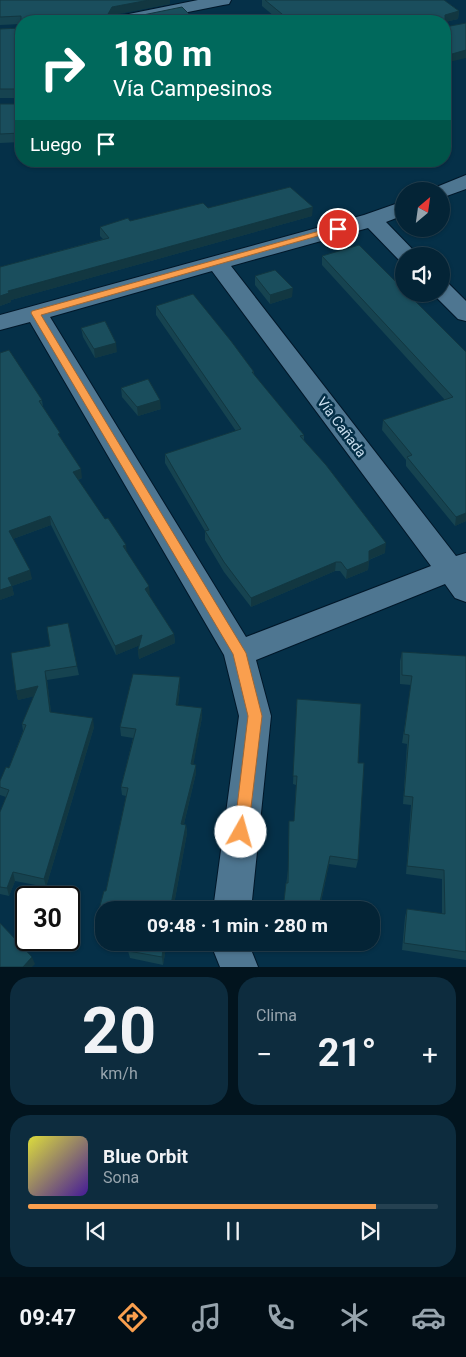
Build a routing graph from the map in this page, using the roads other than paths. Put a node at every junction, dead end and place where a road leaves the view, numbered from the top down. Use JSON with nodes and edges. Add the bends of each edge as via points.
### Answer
{"nodes":[{"id":1,"x":216,"y":4,"type":"edge"},
{"id":2,"x":153,"y":15,"type":"edge"},
{"id":3,"x":466,"y":180,"type":"edge"},
{"id":4,"x":450,"y":188,"type":"edge"},
{"id":5,"x":395,"y":211,"type":"edge"},
{"id":6,"x":372,"y":220,"type":"junction"},
{"id":7,"x":399,"y":247,"type":"edge"},
{"id":8,"x":217,"y":263,"type":"junction"},
{"id":9,"x":450,"y":298,"type":"edge"},
{"id":10,"x":36,"y":313,"type":"junction"},
{"id":11,"x":466,"y":314,"type":"edge"},
{"id":12,"x":0,"y":323,"type":"edge"},
{"id":13,"x":461,"y":575,"type":"edge"},
{"id":14,"x":239,"y":653,"type":"junction"},
{"id":15,"x":233,"y":901,"type":"edge"},
{"id":16,"x":233,"y":951,"type":"edge"},
{"id":17,"x":239,"y":967,"type":"edge"}],
"edges":[{"from":1,"to":2,"type":"street"},
{"from":3,"to":4,"type":"street"},
{"from":5,"to":6,"type":"street"},
{"from":6,"to":7,"type":"street"},
{"from":6,"to":8,"type":"street"},
{"from":8,"to":10,"type":"street"},
{"from":8,"to":13,"type":"street","name":"Vía Cañada"},
{"from":9,"to":11,"type":"street"},
{"from":10,"to":12,"type":"street"},
{"from":10,"to":14,"type":"street"},
{"from":13,"to":14,"type":"street"},
{"from":14,"to":15,"type":"street","via":[[255,716]]},
{"from":16,"to":17,"type":"street"}]}
